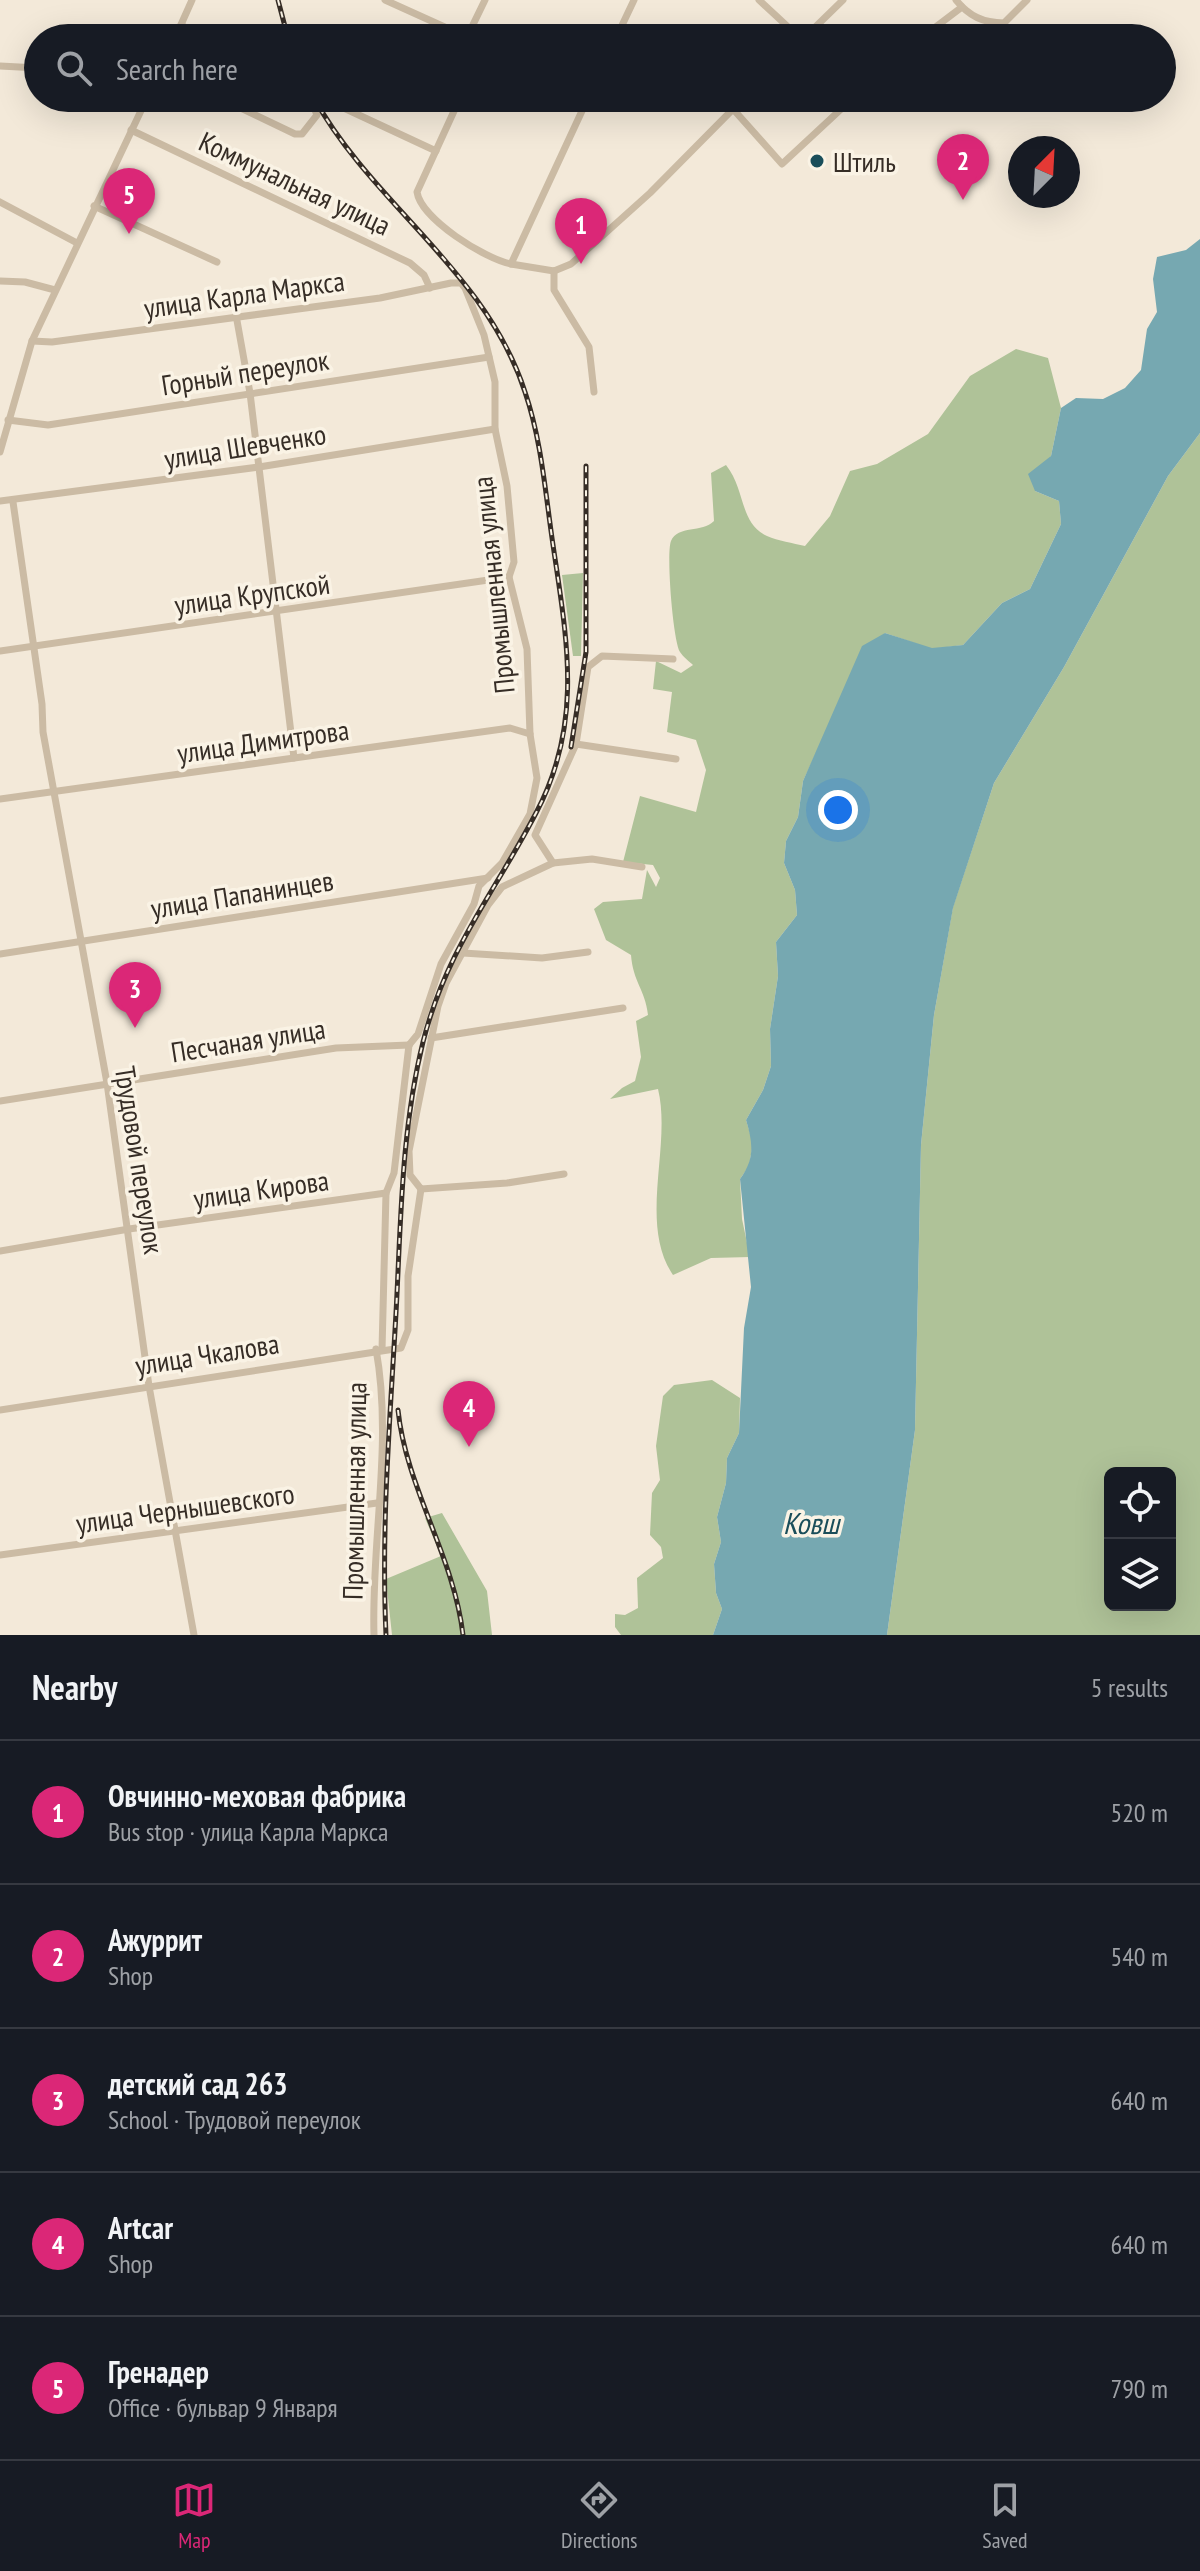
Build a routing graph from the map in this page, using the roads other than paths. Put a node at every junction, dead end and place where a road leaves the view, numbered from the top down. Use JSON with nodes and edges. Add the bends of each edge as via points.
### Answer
{"nodes":[{"id":1,"x":192,"y":0,"type":"edge"},
{"id":2,"x":385,"y":0,"type":"edge"},
{"id":3,"x":485,"y":0,"type":"edge"},
{"id":4,"x":634,"y":0,"type":"edge"},
{"id":5,"x":759,"y":0,"type":"edge"},
{"id":6,"x":843,"y":0,"type":"edge"},
{"id":7,"x":1027,"y":0,"type":"edge"},
{"id":8,"x":959,"y":4,"type":"edge"},
{"id":9,"x":181,"y":24,"type":"edge"},
{"id":10,"x":437,"y":24,"type":"edge"},
{"id":11,"x":474,"y":24,"type":"edge"},
{"id":12,"x":623,"y":24,"type":"edge"},
{"id":13,"x":786,"y":24,"type":"edge"},
{"id":14,"x":817,"y":24,"type":"edge"},
{"id":15,"x":937,"y":24,"type":"edge"},
{"id":16,"x":0,"y":66,"type":"edge"},
{"id":17,"x":24,"y":67,"type":"edge"},
{"id":18,"x":140,"y":112,"type":"edge"},
{"id":19,"x":249,"y":112,"type":"edge"},
{"id":20,"x":316,"y":112,"type":"edge"},
{"id":21,"x":352,"y":112,"type":"edge"},
{"id":22,"x":454,"y":112,"type":"edge"},
{"id":23,"x":582,"y":112,"type":"edge"},
{"id":24,"x":730,"y":112,"type":"edge"},
{"id":25,"x":736,"y":112,"type":"edge"},
{"id":26,"x":838,"y":112,"type":"edge"},
{"id":27,"x":131,"y":130,"type":"junction"},
{"id":28,"x":436,"y":151,"type":"junction"},
{"id":29,"x":0,"y":202,"type":"edge"},
{"id":30,"x":94,"y":206,"type":"junction"},
{"id":31,"x":77,"y":243,"type":"junction"},
{"id":32,"x":217,"y":262,"type":"dead end"},
{"id":33,"x":511,"y":264,"type":"junction"},
{"id":34,"x":554,"y":271,"type":"junction"},
{"id":35,"x":0,"y":281,"type":"edge"},
{"id":36,"x":461,"y":283,"type":"joint"},
{"id":37,"x":430,"y":288,"type":"junction"},
{"id":38,"x":55,"y":290,"type":"junction"},
{"id":39,"x":236,"y":315,"type":"junction"},
{"id":40,"x":32,"y":341,"type":"junction"},
{"id":41,"x":489,"y":357,"type":"junction"},
{"id":42,"x":594,"y":392,"type":"dead end"},
{"id":43,"x":250,"y":393,"type":"junction"},
{"id":44,"x":8,"y":420,"type":"junction"},
{"id":45,"x":495,"y":429,"type":"junction"},
{"id":46,"x":0,"y":452,"type":"edge"},
{"id":47,"x":259,"y":467,"type":"junction"},
{"id":48,"x":0,"y":501,"type":"edge"},
{"id":49,"x":13,"y":502,"type":"junction"},
{"id":50,"x":509,"y":577,"type":"junction"},
{"id":51,"x":277,"y":613,"type":"junction"},
{"id":52,"x":34,"y":645,"type":"junction"},
{"id":53,"x":0,"y":651,"type":"edge"},
{"id":54,"x":673,"y":659,"type":"dead end"},
{"id":55,"x":530,"y":734,"type":"junction"},
{"id":56,"x":576,"y":744,"type":"junction"},
{"id":57,"x":294,"y":758,"type":"junction"},
{"id":58,"x":676,"y":759,"type":"dead end"},
{"id":59,"x":53,"y":790,"type":"junction"},
{"id":60,"x":0,"y":799,"type":"edge"},
{"id":61,"x":553,"y":863,"type":"junction"},
{"id":62,"x":642,"y":867,"type":"dead end"},
{"id":63,"x":491,"y":877,"type":"junction"},
{"id":64,"x":79,"y":942,"type":"junction"},
{"id":65,"x":588,"y":952,"type":"dead end"},
{"id":66,"x":463,"y":953,"type":"junction"},
{"id":67,"x":0,"y":954,"type":"edge"},
{"id":68,"x":623,"y":1008,"type":"dead end"},
{"id":69,"x":431,"y":1038,"type":"junction"},
{"id":70,"x":409,"y":1045,"type":"junction"},
{"id":71,"x":107,"y":1083,"type":"junction"},
{"id":72,"x":0,"y":1101,"type":"edge"},
{"id":73,"x":564,"y":1174,"type":"dead end"},
{"id":74,"x":421,"y":1189,"type":"junction"},
{"id":75,"x":386,"y":1193,"type":"junction"},
{"id":76,"x":129,"y":1229,"type":"junction"},
{"id":77,"x":0,"y":1251,"type":"edge"},
{"id":78,"x":379,"y":1349,"type":"junction"},
{"id":79,"x":149,"y":1386,"type":"junction"},
{"id":80,"x":0,"y":1410,"type":"edge"},
{"id":81,"x":377,"y":1503,"type":"junction"},
{"id":82,"x":177,"y":1532,"type":"junction"},
{"id":83,"x":0,"y":1555,"type":"edge"},
{"id":84,"x":194,"y":1635,"type":"edge"},
{"id":85,"x":374,"y":1635,"type":"edge"}],
"edges":[{"from":1,"to":9,"type":"street"},
{"from":2,"to":10,"type":"street"},
{"from":3,"to":11,"type":"street"},
{"from":4,"to":12,"type":"street"},
{"from":5,"to":13,"type":"street"},
{"from":6,"to":14,"type":"street"},
{"from":7,"to":8,"type":"street","via":[[1004,23],[978,20]]},
{"from":8,"to":15,"type":"street"},
{"from":16,"to":17,"type":"street"},
{"from":18,"to":27,"type":"street"},
{"from":19,"to":20,"type":"street","via":[[295,134],[308,129]]},
{"from":21,"to":28,"type":"street"},
{"from":22,"to":28,"type":"street"},
{"from":23,"to":33,"type":"street"},
{"from":24,"to":34,"type":"street","via":[[639,203],[571,264]]},
{"from":25,"to":26,"type":"street","via":[[782,164]]},
{"from":27,"to":30,"type":"street"},
{"from":27,"to":37,"type":"street","name":"Коммунальная улица","via":[[400,257],[424,275]]},
{"from":28,"to":33,"type":"street","via":[[417,192],[418,202],[460,240]]},
{"from":29,"to":31,"type":"street"},
{"from":30,"to":31,"type":"street"},
{"from":30,"to":32,"type":"street"},
{"from":31,"to":38,"type":"street"},
{"from":33,"to":34,"type":"street"},
{"from":34,"to":42,"type":"street","via":[[554,290],[589,347]]},
{"from":35,"to":38,"type":"street"},
{"from":36,"to":37,"type":"street","name":"улица Карла Маркса"},
{"from":36,"to":41,"type":"street","name":"Промышленная улица"},
{"from":37,"to":39,"type":"street","name":"улица Карла Маркса"},
{"from":38,"to":40,"type":"street"},
{"from":39,"to":40,"type":"street","name":"улица Карла Маркса","via":[[81,339]]},
{"from":39,"to":43,"type":"street"},
{"from":40,"to":44,"type":"street"},
{"from":41,"to":43,"type":"street","name":"Горный переулок"},
{"from":41,"to":45,"type":"street","name":"Промышленная улица"},
{"from":43,"to":44,"type":"street","name":"Горный переулок","via":[[48,425]]},
{"from":43,"to":47,"type":"street"},
{"from":44,"to":46,"type":"street"},
{"from":45,"to":47,"type":"street","name":"улица Шевченко"},
{"from":45,"to":50,"type":"street","name":"Промышленная улица","via":[[514,562]]},
{"from":47,"to":49,"type":"street","name":"улица Шевченко"},
{"from":47,"to":51,"type":"street"},
{"from":48,"to":49,"type":"street","name":"улица Шевченко"},
{"from":49,"to":52,"type":"street","name":"Трудовой переулок"},
{"from":50,"to":51,"type":"street","name":"улица Крупской"},
{"from":50,"to":55,"type":"street","name":"Промышленная улица","via":[[527,649]]},
{"from":51,"to":52,"type":"street","name":"улица Крупской"},
{"from":51,"to":57,"type":"street"},
{"from":52,"to":53,"type":"street","name":"улица Крупской"},
{"from":52,"to":59,"type":"street","name":"Трудовой переулок"},
{"from":54,"to":56,"type":"street","via":[[602,656],[588,667]]},
{"from":55,"to":57,"type":"street","name":"улица Димитрова","via":[[510,728]]},
{"from":55,"to":63,"type":"street","name":"Промышленная улица","via":[[537,767],[534,804]]},
{"from":56,"to":58,"type":"street"},
{"from":56,"to":61,"type":"street","via":[[535,835]]},
{"from":57,"to":59,"type":"street","name":"улица Димитрова"},
{"from":59,"to":60,"type":"street","name":"улица Димитрова"},
{"from":59,"to":64,"type":"street","name":"Трудовой переулок"},
{"from":61,"to":62,"type":"street","via":[[592,859]]},
{"from":61,"to":66,"type":"street","via":[[502,887]]},
{"from":63,"to":64,"type":"street","name":"улица Папанинцев"},
{"from":63,"to":70,"type":"street","name":"Промышленная улица","via":[[479,886],[452,940],[418,1034]]},
{"from":64,"to":67,"type":"street","name":"улица Папанинцев"},
{"from":64,"to":71,"type":"street","name":"Трудовой переулок"},
{"from":65,"to":66,"type":"street","via":[[542,958]]},
{"from":66,"to":69,"type":"street","via":[[446,983]]},
{"from":68,"to":69,"type":"street"},
{"from":69,"to":74,"type":"street","via":[[409,1151],[410,1175]]},
{"from":70,"to":71,"type":"street","name":"Песчаная улица","via":[[336,1048]]},
{"from":70,"to":75,"type":"street","name":"Промышленная улица","via":[[394,1173]]},
{"from":71,"to":72,"type":"street","name":"Песчаная улица"},
{"from":71,"to":76,"type":"street","name":"Трудовой переулок"},
{"from":73,"to":74,"type":"street"},
{"from":74,"to":78,"type":"street","name":"улица Чкалова","via":[[408,1276],[408,1330],[401,1348]]},
{"from":75,"to":76,"type":"street","name":"улица Кирова"},
{"from":75,"to":78,"type":"street","name":"Промышленная улица"},
{"from":76,"to":77,"type":"street","name":"улица Кирова"},
{"from":76,"to":79,"type":"street","name":"Трудовой переулок"},
{"from":78,"to":79,"type":"street","name":"улица Чкалова"},
{"from":78,"to":81,"type":"street","name":"Промышленная улица","via":[[383,1402]]},
{"from":79,"to":80,"type":"street","name":"улица Чкалова"},
{"from":79,"to":82,"type":"street","name":"Трудовой переулок"},
{"from":81,"to":82,"type":"street","name":"улица Чернышевского"},
{"from":81,"to":85,"type":"street","name":"Промышленная улица"},
{"from":82,"to":83,"type":"street","name":"улица Чернышевского"},
{"from":82,"to":84,"type":"street","name":"Трудовой переулок"}]}
